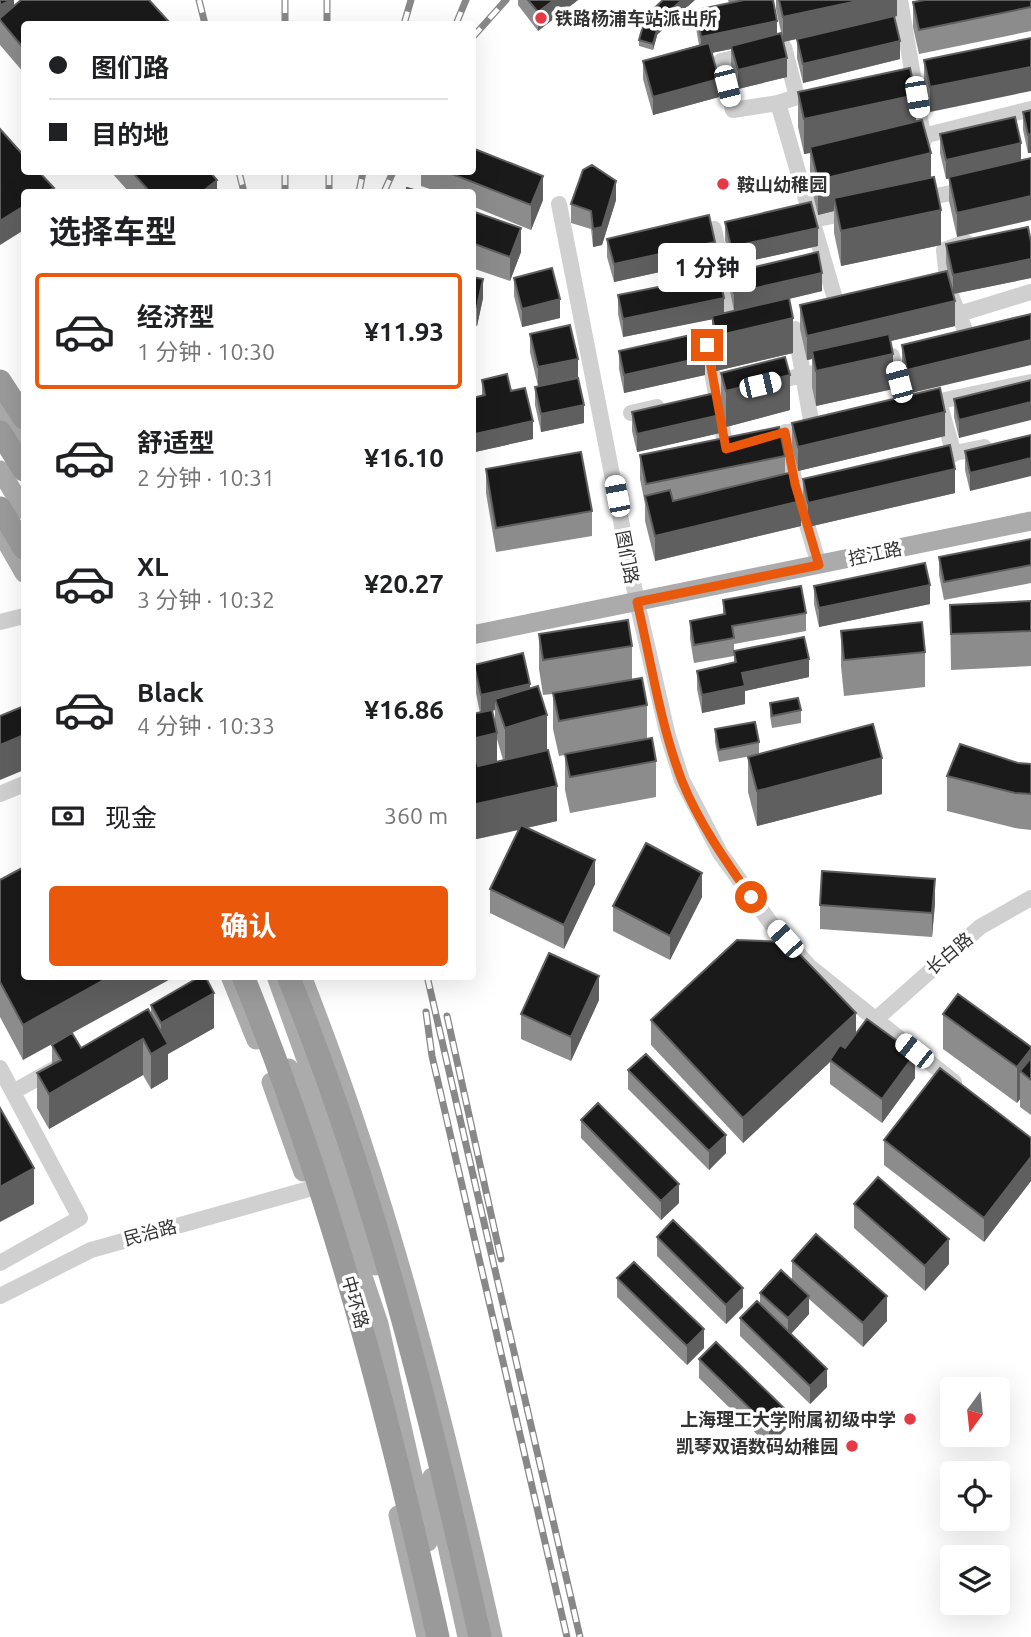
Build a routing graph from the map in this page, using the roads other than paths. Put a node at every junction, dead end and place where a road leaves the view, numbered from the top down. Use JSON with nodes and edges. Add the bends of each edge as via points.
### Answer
{"nodes":[{"id":1,"x":900,"y":0,"type":"edge"},
{"id":2,"x":778,"y":103,"type":"junction"},
{"id":3,"x":1031,"y":108,"type":"edge"},
{"id":4,"x":923,"y":135,"type":"junction"},
{"id":5,"x":898,"y":142,"type":"edge"},
{"id":6,"x":928,"y":160,"type":"edge"},
{"id":7,"x":983,"y":187,"type":"edge"},
{"id":8,"x":907,"y":202,"type":"edge"},
{"id":9,"x":559,"y":204,"type":"dead end"},
{"id":10,"x":866,"y":210,"type":"edge"},
{"id":11,"x":812,"y":220,"type":"junction"},
{"id":12,"x":714,"y":229,"type":"edge"},
{"id":13,"x":981,"y":240,"type":"edge"},
{"id":14,"x":1031,"y":292,"type":"edge"},
{"id":15,"x":959,"y":314,"type":"junction"},
{"id":16,"x":840,"y":316,"type":"edge"},
{"id":17,"x":747,"y":338,"type":"junction"},
{"id":18,"x":944,"y":345,"type":"edge"},
{"id":19,"x":892,"y":356,"type":"edge"},
{"id":20,"x":854,"y":365,"type":"edge"},
{"id":21,"x":804,"y":375,"type":"junction"},
{"id":22,"x":0,"y":381,"type":"edge"},
{"id":23,"x":1031,"y":382,"type":"edge"},
{"id":24,"x":753,"y":386,"type":"edge"},
{"id":25,"x":938,"y":401,"type":"junction"},
{"id":26,"x":679,"y":402,"type":"edge"},
{"id":27,"x":0,"y":410,"type":"edge"},
{"id":28,"x":21,"y":413,"type":"edge"},
{"id":29,"x":631,"y":413,"type":"edge"},
{"id":30,"x":0,"y":432,"type":"edge"},
{"id":31,"x":785,"y":432,"type":"junction"},
{"id":32,"x":1005,"y":442,"type":"edge"},
{"id":33,"x":21,"y":443,"type":"edge"},
{"id":34,"x":954,"y":454,"type":"junction"},
{"id":35,"x":914,"y":461,"type":"edge"},
{"id":36,"x":21,"y":465,"type":"edge"},
{"id":37,"x":0,"y":470,"type":"edge"},
{"id":38,"x":0,"y":496,"type":"edge"},
{"id":39,"x":21,"y":505,"type":"edge"},
{"id":40,"x":0,"y":508,"type":"edge"},
{"id":41,"x":0,"y":519,"type":"edge"},
{"id":42,"x":1031,"y":521,"type":"edge"},
{"id":43,"x":0,"y":531,"type":"edge"},
{"id":44,"x":21,"y":534,"type":"edge"},
{"id":45,"x":21,"y":535,"type":"edge"},
{"id":46,"x":21,"y":536,"type":"edge"},
{"id":47,"x":819,"y":565,"type":"junction"},
{"id":48,"x":21,"y":568,"type":"edge"},
{"id":49,"x":637,"y":602,"type":"junction"},
{"id":50,"x":21,"y":617,"type":"edge"},
{"id":51,"x":0,"y":622,"type":"edge"},
{"id":52,"x":476,"y":634,"type":"edge"},
{"id":53,"x":21,"y":785,"type":"edge"},
{"id":54,"x":0,"y":794,"type":"edge"},
{"id":55,"x":1031,"y":898,"type":"edge"},
{"id":56,"x":253,"y":980,"type":"edge"},
{"id":57,"x":277,"y":980,"type":"edge"},
{"id":58,"x":290,"y":980,"type":"edge"},
{"id":59,"x":301,"y":980,"type":"edge"},
{"id":60,"x":302,"y":980,"type":"edge"},
{"id":61,"x":240,"y":983,"type":"edge"},
{"id":62,"x":875,"y":1020,"type":"junction"},
{"id":63,"x":313,"y":1037,"type":"junction"},
{"id":64,"x":71,"y":1060,"type":"edge"},
{"id":65,"x":0,"y":1068,"type":"edge"},
{"id":66,"x":13,"y":1093,"type":"junction"},
{"id":67,"x":969,"y":1093,"type":"edge"},
{"id":68,"x":309,"y":1189,"type":"junction"},
{"id":69,"x":396,"y":1245,"type":"junction"},
{"id":70,"x":0,"y":1264,"type":"edge"},
{"id":71,"x":0,"y":1296,"type":"edge"},
{"id":72,"x":387,"y":1303,"type":"junction"},
{"id":73,"x":426,"y":1637,"type":"edge"},
{"id":74,"x":438,"y":1637,"type":"edge"},
{"id":75,"x":449,"y":1637,"type":"edge"},
{"id":76,"x":467,"y":1637,"type":"edge"},
{"id":77,"x":480,"y":1637,"type":"edge"},
{"id":78,"x":492,"y":1637,"type":"edge"}],
"edges":[{"from":1,"to":4,"type":"street"},
{"from":2,"to":2,"type":"street","via":[[804,96],[791,46],[721,61],[733,110]]},
{"from":2,"to":11,"type":"street","via":[[804,169]]},
{"from":3,"to":4,"type":"street"},
{"from":4,"to":5,"type":"street"},
{"from":4,"to":6,"type":"street"},
{"from":7,"to":8,"type":"street"},
{"from":9,"to":49,"type":"street","name":"图们路"},
{"from":10,"to":11,"type":"street"},
{"from":11,"to":16,"type":"street"},
{"from":12,"to":17,"type":"street","via":[[716,278]]},
{"from":13,"to":15,"type":"street","via":[[942,244],[942,290]]},
{"from":14,"to":15,"type":"street"},
{"from":15,"to":18,"type":"street","via":[[969,340]]},
{"from":17,"to":21,"type":"street","via":[[800,327]]},
{"from":17,"to":31,"type":"street","via":[[701,346],[732,447]]},
{"from":19,"to":25,"type":"street","via":[[899,409]]},
{"from":20,"to":21,"type":"street"},
{"from":21,"to":24,"type":"street"},
{"from":21,"to":31,"type":"street","via":[[819,425]]},
{"from":22,"to":28,"type":"highway"},
{"from":23,"to":25,"type":"street"},
{"from":25,"to":34,"type":"street"},
{"from":26,"to":29,"type":"street"},
{"from":27,"to":33,"type":"main road"},
{"from":30,"to":36,"type":"highway"},
{"from":31,"to":47,"type":"street"},
{"from":32,"to":34,"type":"street"},
{"from":34,"to":35,"type":"street"},
{"from":37,"to":39,"type":"main road"},
{"from":38,"to":44,"type":"main road"},
{"from":40,"to":45,"type":"highway","bridge":true},
{"from":41,"to":46,"type":"main road"},
{"from":42,"to":47,"type":"main road","name":"控江路"},
{"from":43,"to":48,"type":"main road"},
{"from":47,"to":49,"type":"main road","name":"控江路"},
{"from":49,"to":52,"type":"main road","name":"控江路"},
{"from":49,"to":62,"type":"street","name":"图们路","via":[[668,736],[700,820],[772,925],[810,967]]},
{"from":50,"to":51,"type":"street"},
{"from":53,"to":54,"type":"street"},
{"from":55,"to":62,"type":"street","name":"长白路","via":[[980,927]]},
{"from":56,"to":75,"type":"main road","via":[[311,1121],[379,1324]]},
{"from":57,"to":72,"type":"main road","via":[[346,1171]]},
{"from":58,"to":63,"type":"highway","bridge":true},
{"from":59,"to":63,"type":"highway","bridge":true},
{"from":60,"to":69,"type":"main road","via":[[338,1071]]},
{"from":61,"to":68,"type":"main road"},
{"from":61,"to":74,"type":"highway","name":"中环路","via":[[273,1050],[352,1290],[397,1455]]},
{"from":62,"to":67,"type":"street","name":"图们路"},
{"from":63,"to":77,"type":"highway","bridge":true,"via":[[400,1304]]},
{"from":64,"to":66,"type":"street"},
{"from":65,"to":66,"type":"street"},
{"from":66,"to":70,"type":"street","via":[[80,1218]]},
{"from":68,"to":71,"type":"street","name":"民治路","via":[[91,1250]]},
{"from":68,"to":73,"type":"main road","via":[[382,1445]]},
{"from":69,"to":72,"type":"main road"},
{"from":69,"to":78,"type":"main road","via":[[446,1430]]},
{"from":72,"to":76,"type":"main road","via":[[409,1375]]}]}
